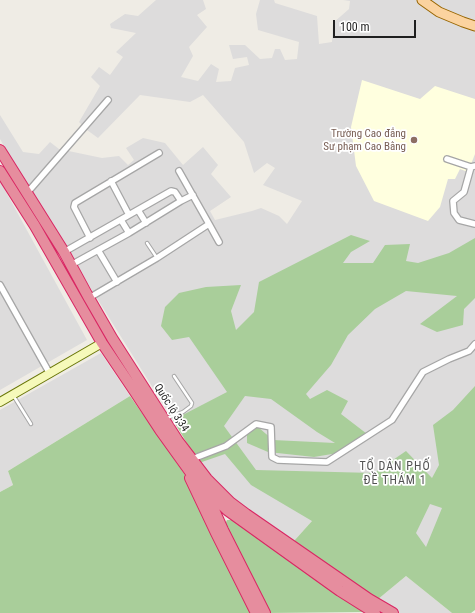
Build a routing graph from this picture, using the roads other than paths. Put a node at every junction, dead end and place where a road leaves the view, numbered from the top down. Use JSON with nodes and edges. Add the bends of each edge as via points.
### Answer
{"nodes":[{"id":1,"x":422,"y":0,"type":"edge"},
{"id":2,"x":475,"y":26,"type":"edge"},
{"id":3,"x":108,"y":100,"type":"dead end"},
{"id":4,"x":0,"y":150,"type":"edge"},
{"id":5,"x":159,"y":153,"type":"dead end"},
{"id":6,"x":447,"y":158,"type":"dead end"},
{"id":7,"x":473,"y":167,"type":"edge"},
{"id":8,"x":0,"y":171,"type":"edge"},
{"id":9,"x":179,"y":171,"type":"dead end"},
{"id":10,"x":111,"y":181,"type":"junction"},
{"id":11,"x":27,"y":193,"type":"junction"},
{"id":12,"x":193,"y":195,"type":"junction"},
{"id":13,"x":18,"y":199,"type":"junction"},
{"id":14,"x":182,"y":201,"type":"junction"},
{"id":15,"x":138,"y":210,"type":"junction"},
{"id":16,"x":129,"y":215,"type":"junction"},
{"id":17,"x":121,"y":220,"type":"junction"},
{"id":18,"x":146,"y":222,"type":"junction"},
{"id":19,"x":209,"y":224,"type":"junction"},
{"id":20,"x":475,"y":224,"type":"edge"},
{"id":21,"x":129,"y":233,"type":"junction"},
{"id":22,"x":90,"y":238,"type":"junction"},
{"id":23,"x":219,"y":242,"type":"dead end"},
{"id":24,"x":147,"y":243,"type":"dead end"},
{"id":25,"x":98,"y":250,"type":"junction"},
{"id":26,"x":64,"y":252,"type":"junction"},
{"id":27,"x":157,"y":258,"type":"junction"},
{"id":28,"x":71,"y":265,"type":"junction"},
{"id":29,"x":117,"y":282,"type":"junction"},
{"id":30,"x":0,"y":285,"type":"edge"},
{"id":31,"x":89,"y":298,"type":"junction"},
{"id":32,"x":112,"y":338,"type":"junction"},
{"id":33,"x":102,"y":343,"type":"junction"},
{"id":34,"x":475,"y":344,"type":"edge"},
{"id":35,"x":50,"y":374,"type":"junction"},
{"id":36,"x":174,"y":376,"type":"dead end"},
{"id":37,"x":13,"y":395,"type":"junction"},
{"id":38,"x":0,"y":402,"type":"edge"},
{"id":39,"x":165,"y":419,"type":"junction"},
{"id":40,"x":31,"y":424,"type":"dead end"},
{"id":41,"x":188,"y":462,"type":"junction"},
{"id":42,"x":205,"y":490,"type":"junction"},
{"id":43,"x":240,"y":520,"type":"junction"},
{"id":44,"x":220,"y":532,"type":"junction"},
{"id":45,"x":256,"y":613,"type":"edge"},
{"id":46,"x":265,"y":613,"type":"edge"},
{"id":47,"x":375,"y":613,"type":"edge"},
{"id":48,"x":393,"y":613,"type":"edge"}],
"edges":[{"from":1,"to":2,"type":"main road","via":[[439,12]]},
{"from":3,"to":11,"type":"street"},
{"from":4,"to":11,"type":"highway","name":"Quốc lộ 3;34"},
{"from":5,"to":10,"type":"street"},
{"from":6,"to":7,"type":"street"},
{"from":7,"to":20,"type":"street","via":[[464,192],[453,201],[454,213],[459,220]]},
{"from":8,"to":13,"type":"highway","name":"Quốc lộ 3;34"},
{"from":9,"to":12,"type":"street"},
{"from":10,"to":16,"type":"street"},
{"from":10,"to":22,"type":"street","via":[[74,204]]},
{"from":11,"to":13,"type":"highway"},
{"from":11,"to":26,"type":"highway","name":"Quốc lộ 3;34"},
{"from":12,"to":14,"type":"street"},
{"from":12,"to":19,"type":"street"},
{"from":13,"to":33,"type":"highway","name":"Quốc lộ 3;34"},
{"from":14,"to":15,"type":"street","via":[[171,190]]},
{"from":14,"to":18,"type":"street"},
{"from":15,"to":16,"type":"street"},
{"from":15,"to":18,"type":"street"},
{"from":16,"to":17,"type":"street"},
{"from":17,"to":21,"type":"street"},
{"from":17,"to":22,"type":"street"},
{"from":18,"to":21,"type":"street"},
{"from":19,"to":23,"type":"street"},
{"from":19,"to":27,"type":"street"},
{"from":21,"to":25,"type":"street"},
{"from":22,"to":26,"type":"street"},
{"from":24,"to":27,"type":"lane"},
{"from":25,"to":28,"type":"street"},
{"from":25,"to":29,"type":"street"},
{"from":26,"to":28,"type":"highway","name":"Quốc lộ 3;34"},
{"from":27,"to":29,"type":"street"},
{"from":28,"to":31,"type":"highway","name":"Quốc lộ 3;34"},
{"from":29,"to":31,"type":"street"},
{"from":30,"to":35,"type":"street"},
{"from":31,"to":32,"type":"highway","name":"Quốc lộ 3;34"},
{"from":32,"to":33,"type":"highway"},
{"from":32,"to":39,"type":"highway","name":"Quốc lộ 3;34"},
{"from":33,"to":35,"type":"street"},
{"from":33,"to":41,"type":"highway","name":"Quốc lộ 3;34","via":[[160,430]]},
{"from":34,"to":41,"type":"street","via":[[469,351],[423,372],[392,420],[327,462],[278,460],[272,457],[271,427],[256,424],[226,446]]},
{"from":35,"to":37,"type":"street"},
{"from":36,"to":39,"type":"lane","via":[[192,403],[183,412]]},
{"from":37,"to":38,"type":"street"},
{"from":37,"to":40,"type":"lane"},
{"from":39,"to":41,"type":"highway","name":"Quốc lộ 3;34"},
{"from":41,"to":42,"type":"highway"},
{"from":41,"to":44,"type":"highway"},
{"from":41,"to":48,"type":"highway","name":"Quốc lộ 3;34","via":[[230,502]]},
{"from":42,"to":43,"type":"highway"},
{"from":42,"to":44,"type":"highway"},
{"from":43,"to":44,"type":"highway","via":[[225,518]]},
{"from":43,"to":47,"type":"highway"},
{"from":44,"to":45,"type":"highway"},
{"from":44,"to":46,"type":"highway"}]}
